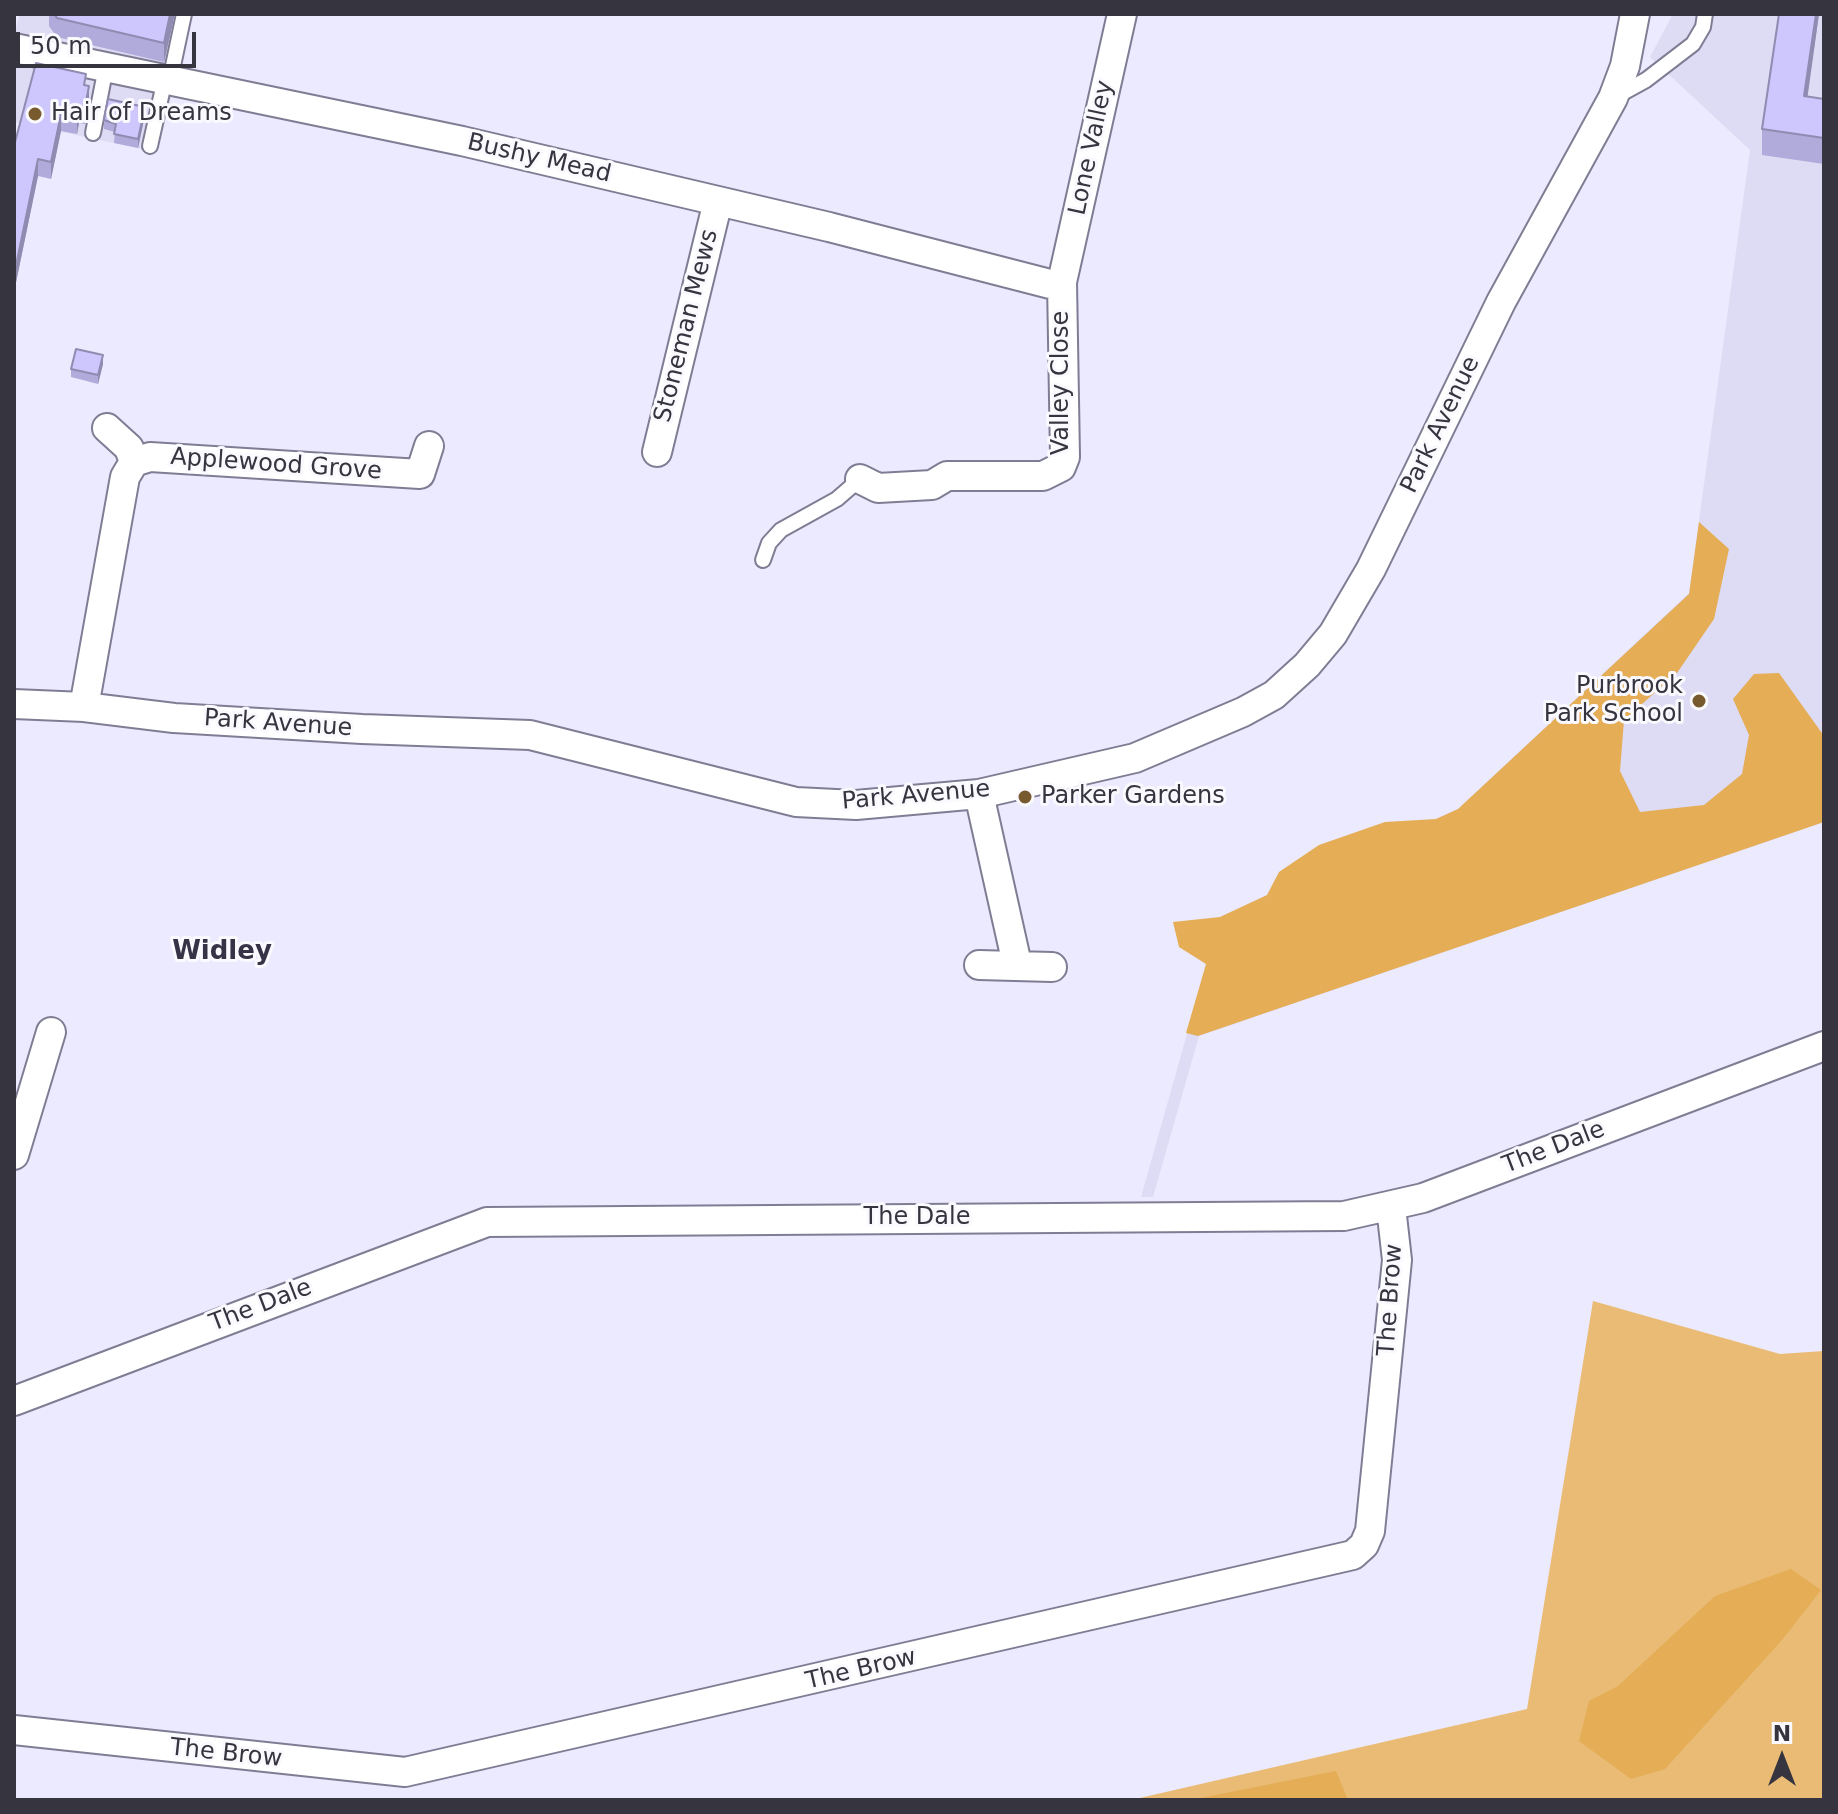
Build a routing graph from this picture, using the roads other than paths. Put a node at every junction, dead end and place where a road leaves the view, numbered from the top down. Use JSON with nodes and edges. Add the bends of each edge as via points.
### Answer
{"nodes":[{"id":1,"x":184,"y":14,"type":"edge"},
{"id":2,"x":1122,"y":14,"type":"edge"},
{"id":3,"x":1635,"y":14,"type":"edge"},
{"id":4,"x":1705,"y":14,"type":"edge"},
{"id":5,"x":14,"y":48,"type":"edge"},
{"id":6,"x":106,"y":67,"type":"junction"},
{"id":7,"x":168,"y":79,"type":"junction"},
{"id":8,"x":1613,"y":98,"type":"junction"},
{"id":9,"x":93,"y":133,"type":"dead end"},
{"id":10,"x":150,"y":146,"type":"dead end"},
{"id":11,"x":718,"y":201,"type":"junction"},
{"id":12,"x":1062,"y":282,"type":"junction"},
{"id":13,"x":107,"y":428,"type":"dead end"},
{"id":14,"x":429,"y":446,"type":"dead end"},
{"id":15,"x":657,"y":452,"type":"dead end"},
{"id":16,"x":134,"y":462,"type":"junction"},
{"id":17,"x":860,"y":479,"type":"joint"},
{"id":18,"x":763,"y":560,"type":"dead end"},
{"id":19,"x":14,"y":704,"type":"edge"},
{"id":20,"x":84,"y":707,"type":"junction"},
{"id":21,"x":979,"y":794,"type":"junction"},
{"id":22,"x":1017,"y":964,"type":"junction"},
{"id":23,"x":979,"y":965,"type":"dead end"},
{"id":24,"x":1052,"y":967,"type":"dead end"},
{"id":25,"x":51,"y":1032,"type":"dead end"},
{"id":26,"x":1824,"y":1046,"type":"edge"},
{"id":27,"x":14,"y":1155,"type":"edge"},
{"id":28,"x":1391,"y":1207,"type":"junction"},
{"id":29,"x":14,"y":1401,"type":"edge"},
{"id":30,"x":14,"y":1730,"type":"edge"}],
"edges":[{"from":1,"to":7,"type":"lane"},
{"from":2,"to":12,"type":"street","name":"Lone Valley"},
{"from":3,"to":8,"type":"street","name":"Park Avenue"},
{"from":4,"to":8,"type":"lane","via":[[1693,44]]},
{"from":5,"to":6,"type":"street","name":"Bushy Mead"},
{"from":6,"to":7,"type":"street","name":"Bushy Mead"},
{"from":6,"to":9,"type":"lane"},
{"from":7,"to":10,"type":"lane"},
{"from":7,"to":11,"type":"street","name":"Bushy Mead"},
{"from":8,"to":21,"type":"street","name":"Park Avenue","via":[[1501,302],[1371,569],[1333,634],[1307,665],[1254,706],[1135,758]]},
{"from":11,"to":12,"type":"street","name":"Bushy Mead","via":[[1050,284]]},
{"from":11,"to":15,"type":"street","name":"Stoneman Mews"},
{"from":12,"to":17,"type":"street","name":"Valley Close","via":[[1061,467],[1043,476],[947,476],[932,485],[878,488]]},
{"from":13,"to":16,"type":"street","via":[[129,448]]},
{"from":14,"to":16,"type":"street","name":"Applewood Grove","via":[[432,478],[150,457]]},
{"from":16,"to":20,"type":"street","via":[[125,477]]},
{"from":17,"to":18,"type":"lane","via":[[837,499],[781,530]]},
{"from":19,"to":20,"type":"street","name":"Park Avenue"},
{"from":20,"to":21,"type":"street","name":"Park Avenue","via":[[236,722],[530,735],[796,802],[856,805]]},
{"from":21,"to":22,"type":"street"},
{"from":22,"to":23,"type":"street"},
{"from":22,"to":24,"type":"street"},
{"from":25,"to":27,"type":"street"},
{"from":26,"to":28,"type":"street","name":"The Dale"},
{"from":28,"to":29,"type":"street","name":"The Dale","via":[[1306,1218],[487,1222]]},
{"from":28,"to":30,"type":"street","name":"The Brow","via":[[1397,1260],[1370,1531],[1353,1555],[405,1772]]}]}
